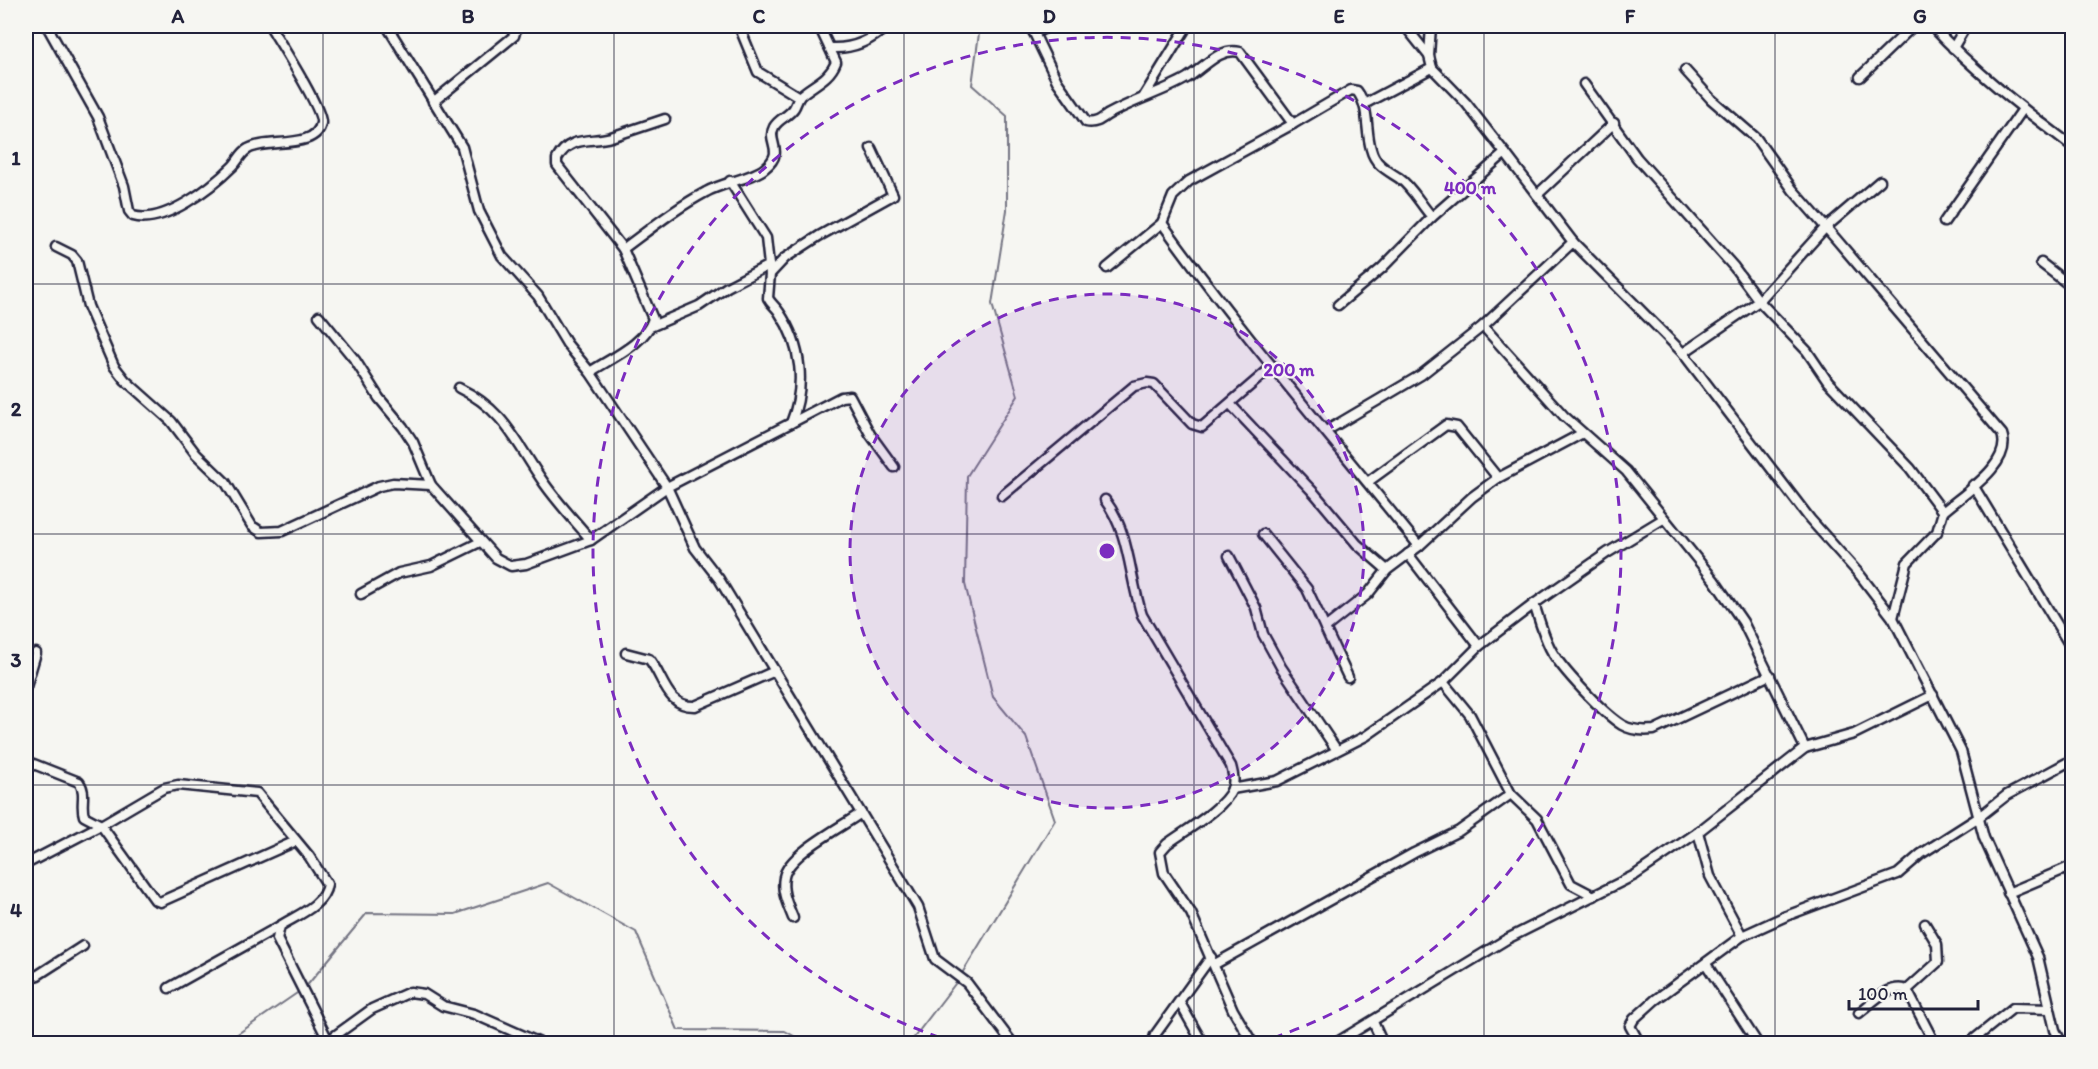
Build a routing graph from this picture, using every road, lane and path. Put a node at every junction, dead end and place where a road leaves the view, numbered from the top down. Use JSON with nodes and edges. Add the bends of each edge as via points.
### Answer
{"nodes":[{"id":1,"x":47,"y":26,"type":"edge"},
{"id":2,"x":270,"y":26,"type":"edge"},
{"id":3,"x":387,"y":26,"type":"edge"},
{"id":4,"x":517,"y":26,"type":"edge"},
{"id":5,"x":739,"y":26,"type":"edge"},
{"id":6,"x":819,"y":26,"type":"edge"},
{"id":7,"x":888,"y":26,"type":"edge"},
{"id":8,"x":1050,"y":26,"type":"edge"},
{"id":9,"x":1187,"y":26,"type":"edge"},
{"id":10,"x":1405,"y":26,"type":"edge"},
{"id":11,"x":1431,"y":26,"type":"edge"},
{"id":12,"x":1913,"y":26,"type":"edge"},
{"id":13,"x":1932,"y":26,"type":"edge"},
{"id":14,"x":1966,"y":26,"type":"edge"},
{"id":15,"x":1031,"y":29,"type":"edge"},
{"id":16,"x":831,"y":48,"type":"junction"},
{"id":17,"x":1953,"y":48,"type":"junction"},
{"id":18,"x":1430,"y":56,"type":"junction"},
{"id":19,"x":1432,"y":68,"type":"junction"},
{"id":20,"x":1684,"y":70,"type":"dead end"},
{"id":21,"x":1860,"y":77,"type":"dead end"},
{"id":22,"x":1584,"y":84,"type":"dead end"},
{"id":23,"x":1144,"y":96,"type":"junction"},
{"id":24,"x":799,"y":97,"type":"junction"},
{"id":25,"x":433,"y":102,"type":"junction"},
{"id":26,"x":1366,"y":103,"type":"junction"},
{"id":27,"x":2023,"y":109,"type":"junction"},
{"id":28,"x":665,"y":119,"type":"dead end"},
{"id":29,"x":1614,"y":123,"type":"junction"},
{"id":30,"x":1293,"y":124,"type":"junction"},
{"id":31,"x":2073,"y":146,"type":"edge"},
{"id":32,"x":871,"y":148,"type":"dead end"},
{"id":33,"x":1504,"y":153,"type":"junction"},
{"id":34,"x":730,"y":181,"type":"junction"},
{"id":35,"x":1880,"y":181,"type":"dead end"},
{"id":36,"x":1538,"y":195,"type":"junction"},
{"id":37,"x":1432,"y":217,"type":"junction"},
{"id":38,"x":1944,"y":222,"type":"dead end"},
{"id":39,"x":1162,"y":223,"type":"junction"},
{"id":40,"x":1825,"y":228,"type":"junction"},
{"id":41,"x":1573,"y":242,"type":"junction"},
{"id":42,"x":56,"y":248,"type":"dead end"},
{"id":43,"x":623,"y":249,"type":"junction"},
{"id":44,"x":2041,"y":263,"type":"dead end"},
{"id":45,"x":1107,"y":268,"type":"dead end"},
{"id":46,"x":769,"y":270,"type":"junction"},
{"id":47,"x":2073,"y":287,"type":"edge"},
{"id":48,"x":1759,"y":301,"type":"junction"},
{"id":49,"x":1338,"y":305,"type":"dead end"},
{"id":50,"x":319,"y":316,"type":"dead end"},
{"id":51,"x":1483,"y":326,"type":"junction"},
{"id":52,"x":650,"y":327,"type":"junction"},
{"id":53,"x":1683,"y":352,"type":"junction"},
{"id":54,"x":1273,"y":366,"type":"junction"},
{"id":55,"x":590,"y":372,"type":"junction"},
{"id":56,"x":459,"y":388,"type":"dead end"},
{"id":57,"x":1231,"y":405,"type":"junction"},
{"id":58,"x":792,"y":423,"type":"junction"},
{"id":59,"x":1326,"y":431,"type":"junction"},
{"id":60,"x":1581,"y":434,"type":"junction"},
{"id":61,"x":894,"y":467,"type":"dead end"},
{"id":62,"x":1498,"y":478,"type":"junction"},
{"id":63,"x":1369,"y":482,"type":"junction"},
{"id":64,"x":431,"y":485,"type":"junction"},
{"id":65,"x":1973,"y":485,"type":"junction"},
{"id":66,"x":667,"y":487,"type":"junction"},
{"id":67,"x":1002,"y":496,"type":"dead end"},
{"id":68,"x":1105,"y":500,"type":"dead end"},
{"id":69,"x":1943,"y":512,"type":"junction"},
{"id":70,"x":1663,"y":519,"type":"junction"},
{"id":71,"x":1263,"y":534,"type":"dead end"},
{"id":72,"x":591,"y":540,"type":"junction"},
{"id":73,"x":480,"y":542,"type":"junction"},
{"id":74,"x":1419,"y":546,"type":"junction"},
{"id":75,"x":1408,"y":554,"type":"junction"},
{"id":76,"x":1228,"y":556,"type":"dead end"},
{"id":77,"x":1387,"y":570,"type":"junction"},
{"id":78,"x":361,"y":594,"type":"dead end"},
{"id":79,"x":1534,"y":604,"type":"junction"},
{"id":80,"x":1893,"y":618,"type":"junction"},
{"id":81,"x":1324,"y":628,"type":"junction"},
{"id":82,"x":1479,"y":646,"type":"junction"},
{"id":83,"x":2073,"y":649,"type":"edge"},
{"id":84,"x":36,"y":653,"type":"dead end"},
{"id":85,"x":626,"y":653,"type":"dead end"},
{"id":86,"x":775,"y":671,"type":"junction"},
{"id":87,"x":1770,"y":675,"type":"junction"},
{"id":88,"x":1348,"y":677,"type":"dead end"},
{"id":89,"x":1443,"y":682,"type":"junction"},
{"id":90,"x":26,"y":687,"type":"edge"},
{"id":91,"x":1933,"y":695,"type":"junction"},
{"id":92,"x":1805,"y":748,"type":"junction"},
{"id":93,"x":1336,"y":749,"type":"junction"},
{"id":94,"x":2073,"y":760,"type":"edge"},
{"id":95,"x":26,"y":761,"type":"edge"},
{"id":96,"x":1232,"y":789,"type":"junction"},
{"id":97,"x":1511,"y":794,"type":"junction"},
{"id":98,"x":861,"y":813,"type":"junction"},
{"id":99,"x":1979,"y":818,"type":"junction"},
{"id":100,"x":101,"y":825,"type":"junction"},
{"id":101,"x":1698,"y":832,"type":"junction"},
{"id":102,"x":296,"y":841,"type":"junction"},
{"id":103,"x":26,"y":864,"type":"edge"},
{"id":104,"x":2070,"y":867,"type":"edge"},
{"id":105,"x":2073,"y":878,"type":"edge"},
{"id":106,"x":2008,"y":893,"type":"junction"},
{"id":107,"x":1594,"y":896,"type":"junction"},
{"id":108,"x":793,"y":918,"type":"dead end"},
{"id":109,"x":1925,"y":924,"type":"dead end"},
{"id":110,"x":280,"y":926,"type":"junction"},
{"id":111,"x":1742,"y":936,"type":"junction"},
{"id":112,"x":83,"y":946,"type":"dead end"},
{"id":113,"x":1213,"y":961,"type":"junction"},
{"id":114,"x":1706,"y":964,"type":"junction"},
{"id":115,"x":26,"y":979,"type":"edge"},
{"id":116,"x":170,"y":988,"type":"dead end"},
{"id":117,"x":1907,"y":990,"type":"junction"},
{"id":118,"x":1180,"y":1003,"type":"junction"},
{"id":119,"x":2049,"y":1009,"type":"junction"},
{"id":120,"x":1859,"y":1013,"type":"dead end"},
{"id":121,"x":1373,"y":1022,"type":"junction"},
{"id":122,"x":329,"y":1042,"type":"edge"},
{"id":123,"x":542,"y":1044,"type":"edge"},
{"id":124,"x":1013,"y":1044,"type":"edge"},
{"id":125,"x":1152,"y":1044,"type":"edge"},
{"id":126,"x":1203,"y":1044,"type":"edge"},
{"id":127,"x":1253,"y":1044,"type":"edge"},
{"id":128,"x":1334,"y":1044,"type":"edge"},
{"id":129,"x":1383,"y":1044,"type":"edge"},
{"id":130,"x":1640,"y":1044,"type":"edge"},
{"id":131,"x":1758,"y":1044,"type":"edge"},
{"id":132,"x":1935,"y":1044,"type":"edge"},
{"id":133,"x":1968,"y":1044,"type":"edge"},
{"id":134,"x":2062,"y":1044,"type":"edge"}],
"edges":[{"from":1,"to":2,"type":"street","via":[[98,117],[124,186],[129,211],[137,217],[177,208],[217,179],[250,147],[305,139],[319,130],[322,120],[316,106]]},
{"from":3,"to":25,"type":"street"},
{"from":4,"to":25,"type":"street","via":[[514,36]]},
{"from":5,"to":24,"type":"street","via":[[758,72]]},
{"from":6,"to":16,"type":"street"},
{"from":7,"to":16,"type":"street","via":[[863,42]]},
{"from":8,"to":15,"type":"street"},
{"from":9,"to":23,"type":"street"},
{"from":10,"to":18,"type":"street"},
{"from":11,"to":18,"type":"street"},
{"from":12,"to":21,"type":"street"},
{"from":13,"to":17,"type":"street"},
{"from":14,"to":17,"type":"street"},
{"from":15,"to":23,"type":"street","via":[[1057,81],[1086,122],[1096,122]]},
{"from":16,"to":24,"type":"street","via":[[836,62],[832,71]]},
{"from":17,"to":27,"type":"street"},
{"from":18,"to":19,"type":"street"},
{"from":19,"to":26,"type":"street"},
{"from":19,"to":33,"type":"street"},
{"from":20,"to":40,"type":"street","via":[[1756,138]]},
{"from":22,"to":29,"type":"street"},
{"from":23,"to":30,"type":"street","via":[[1186,78],[1217,56],[1236,51],[1244,54]]},
{"from":24,"to":34,"type":"street","via":[[794,108],[773,129],[776,152],[771,162],[758,173]]},
{"from":25,"to":55,"type":"street","via":[[462,147],[479,211],[502,256],[538,296],[567,344]]},
{"from":26,"to":30,"type":"street","via":[[1357,91],[1351,90]]},
{"from":26,"to":37,"type":"street","via":[[1374,156]]},
{"from":27,"to":31,"type":"street"},
{"from":27,"to":38,"type":"street"},
{"from":28,"to":43,"type":"street","via":[[607,138],[577,142],[557,159],[557,165]]},
{"from":29,"to":36,"type":"street"},
{"from":29,"to":48,"type":"street","via":[[1637,158],[1734,267]]},
{"from":30,"to":39,"type":"street","via":[[1189,182],[1173,196]]},
{"from":32,"to":46,"type":"street","via":[[893,195],[819,236]]},
{"from":33,"to":36,"type":"street"},
{"from":33,"to":37,"type":"street"},
{"from":34,"to":43,"type":"street","via":[[676,210]]},
{"from":34,"to":46,"type":"street","via":[[762,230]]},
{"from":35,"to":40,"type":"street"},
{"from":36,"to":41,"type":"street"},
{"from":37,"to":49,"type":"street","via":[[1382,268]]},
{"from":39,"to":45,"type":"street"},
{"from":39,"to":54,"type":"street"},
{"from":40,"to":48,"type":"street"},
{"from":40,"to":65,"type":"street","via":[[2001,434],[2005,448],[1999,463]]},
{"from":41,"to":51,"type":"street"},
{"from":41,"to":53,"type":"street"},
{"from":42,"to":64,"type":"street","via":[[77,261],[88,306],[119,373],[171,421],[196,454],[226,483],[252,526],[261,532],[282,531],[379,486]]},
{"from":43,"to":52,"type":"street","via":[[648,303],[653,319]]},
{"from":44,"to":47,"type":"street"},
{"from":46,"to":52,"type":"street"},
{"from":46,"to":58,"type":"street","via":[[768,298],[779,311],[800,359],[799,396]]},
{"from":48,"to":53,"type":"street"},
{"from":48,"to":69,"type":"street","via":[[1807,351],[1828,382],[1910,468]]},
{"from":50,"to":64,"type":"street","via":[[413,442]]},
{"from":51,"to":59,"type":"street","via":[[1421,375]]},
{"from":51,"to":60,"type":"street"},
{"from":52,"to":55,"type":"street"},
{"from":53,"to":80,"type":"street","via":[[1810,519]]},
{"from":54,"to":57,"type":"street"},
{"from":54,"to":59,"type":"street"},
{"from":55,"to":66,"type":"street"},
{"from":56,"to":72,"type":"street","via":[[481,398],[503,419],[544,483]]},
{"from":57,"to":67,"type":"street","via":[[1202,427],[1196,427],[1154,384],[1134,386]]},
{"from":57,"to":77,"type":"street","via":[[1357,544]]},
{"from":58,"to":61,"type":"street","via":[[850,396],[870,434]]},
{"from":58,"to":66,"type":"street"},
{"from":59,"to":63,"type":"street"},
{"from":60,"to":62,"type":"street"},
{"from":60,"to":70,"type":"street","via":[[1626,471]]},
{"from":62,"to":63,"type":"street","via":[[1457,427],[1446,425]]},
{"from":62,"to":74,"type":"street"},
{"from":63,"to":74,"type":"street"},
{"from":64,"to":73,"type":"street"},
{"from":65,"to":69,"type":"street"},
{"from":65,"to":83,"type":"street"},
{"from":66,"to":72,"type":"street"},
{"from":66,"to":86,"type":"street","via":[[694,548],[719,579]]},
{"from":68,"to":96,"type":"street","via":[[1123,530],[1142,615],[1231,766]]},
{"from":69,"to":80,"type":"street","via":[[1937,532],[1907,563]]},
{"from":70,"to":79,"type":"street"},
{"from":70,"to":87,"type":"street","via":[[1743,622]]},
{"from":71,"to":81,"type":"street","via":[[1307,589]]},
{"from":72,"to":73,"type":"street","via":[[517,566],[503,563]]},
{"from":73,"to":78,"type":"street","via":[[437,564],[399,573]]},
{"from":74,"to":75,"type":"street"},
{"from":75,"to":77,"type":"street"},
{"from":75,"to":82,"type":"street"},
{"from":76,"to":93,"type":"street","via":[[1281,667]]},
{"from":77,"to":81,"type":"street","via":[[1368,594]]},
{"from":79,"to":82,"type":"street"},
{"from":79,"to":87,"type":"street","via":[[1560,664],[1623,726],[1637,731],[1654,730]]},
{"from":80,"to":91,"type":"street"},
{"from":81,"to":88,"type":"street"},
{"from":82,"to":89,"type":"street"},
{"from":84,"to":90,"type":"street"},
{"from":85,"to":86,"type":"street","via":[[648,659],[670,697],[687,707]]},
{"from":86,"to":98,"type":"street"},
{"from":87,"to":92,"type":"street"},
{"from":89,"to":93,"type":"street","via":[[1366,736]]},
{"from":89,"to":97,"type":"street","via":[[1470,715]]},
{"from":91,"to":92,"type":"street","via":[[1854,734]]},
{"from":91,"to":99,"type":"street","via":[[1961,751]]},
{"from":92,"to":101,"type":"street"},
{"from":93,"to":96,"type":"street","via":[[1277,781]]},
{"from":94,"to":99,"type":"street","via":[[2007,795]]},
{"from":95,"to":100,"type":"street","via":[[79,782],[84,792],[82,813]]},
{"from":96,"to":113,"type":"street","via":[[1226,800],[1160,852],[1164,873],[1191,913]]},
{"from":97,"to":107,"type":"street","via":[[1537,819],[1571,884]]},
{"from":97,"to":113,"type":"street","via":[[1459,831]]},
{"from":98,"to":108,"type":"street","via":[[798,856],[787,869],[784,894]]},
{"from":98,"to":124,"type":"street","via":[[918,907],[935,959],[967,983]]},
{"from":99,"to":106,"type":"street"},
{"from":99,"to":111,"type":"street","via":[[1921,854],[1898,874]]},
{"from":100,"to":102,"type":"street","via":[[171,786],[247,790],[266,802]]},
{"from":100,"to":102,"type":"street","via":[[160,902]]},
{"from":100,"to":103,"type":"street"},
{"from":101,"to":107,"type":"street","via":[[1635,875]]},
{"from":101,"to":111,"type":"street","via":[[1718,896]]},
{"from":102,"to":110,"type":"street","via":[[322,875],[326,892],[312,907]]},
{"from":104,"to":105,"type":"street"},
{"from":104,"to":106,"type":"street"},
{"from":106,"to":119,"type":"street","via":[[2038,957]]},
{"from":107,"to":121,"type":"street","via":[[1507,939]]},
{"from":109,"to":117,"type":"street","via":[[1937,944],[1938,962]]},
{"from":110,"to":116,"type":"street"},
{"from":110,"to":122,"type":"street","via":[[277,939]]},
{"from":111,"to":114,"type":"street"},
{"from":112,"to":115,"type":"street"},
{"from":113,"to":118,"type":"street"},
{"from":113,"to":127,"type":"street","via":[[1233,1010]]},
{"from":114,"to":130,"type":"street","via":[[1634,1020],[1632,1030]]},
{"from":114,"to":131,"type":"street"},
{"from":117,"to":120,"type":"street","via":[[1889,990]]},
{"from":117,"to":132,"type":"street"},
{"from":118,"to":125,"type":"street"},
{"from":118,"to":126,"type":"street"},
{"from":119,"to":133,"type":"street","via":[[2013,1008]]},
{"from":119,"to":134,"type":"street"},
{"from":121,"to":128,"type":"street"},
{"from":121,"to":129,"type":"street"},
{"from":122,"to":123,"type":"street","via":[[372,1009],[410,993],[424,994],[442,1006],[474,1014]]}]}
